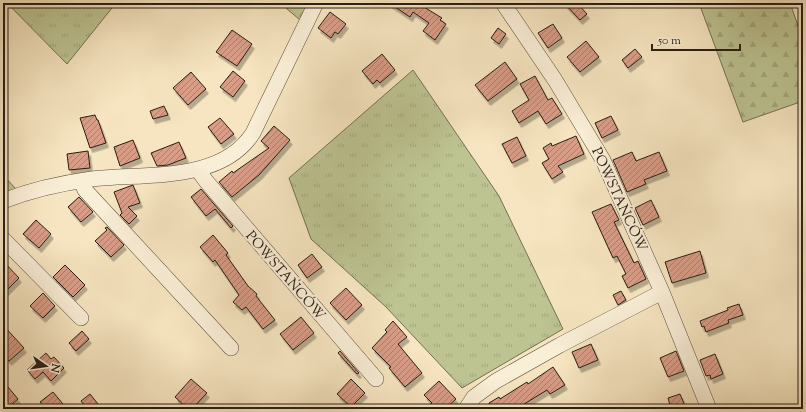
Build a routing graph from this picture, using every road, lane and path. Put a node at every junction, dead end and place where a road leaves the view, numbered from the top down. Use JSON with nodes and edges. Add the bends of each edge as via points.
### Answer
{"nodes":[{"id":1,"x":316,"y":3,"type":"edge"},
{"id":2,"x":503,"y":3,"type":"edge"},
{"id":3,"x":198,"y":170,"type":"junction"},
{"id":4,"x":81,"y":181,"type":"junction"},
{"id":5,"x":3,"y":201,"type":"edge"},
{"id":6,"x":3,"y":239,"type":"edge"},
{"id":7,"x":662,"y":292,"type":"junction"},
{"id":8,"x":81,"y":318,"type":"dead end"},
{"id":9,"x":231,"y":348,"type":"dead end"},
{"id":10,"x":376,"y":379,"type":"dead end"},
{"id":11,"x":466,"y":409,"type":"edge"},
{"id":12,"x":709,"y":409,"type":"edge"}],
"edges":[{"from":1,"to":3,"type":"street","via":[[250,139],[234,154]]},
{"from":2,"to":7,"type":"street","name":"POWSTAŃCÓW","via":[[555,80],[598,152]]},
{"from":3,"to":4,"type":"street"},
{"from":3,"to":10,"type":"street","name":"POWSTAŃCÓW"},
{"from":4,"to":5,"type":"street","via":[[31,191]]},
{"from":4,"to":9,"type":"street","via":[[85,190]]},
{"from":6,"to":8,"type":"street"},
{"from":7,"to":11,"type":"street","via":[[496,381],[474,397]]},
{"from":7,"to":12,"type":"street","name":"POWSTAŃCÓW"}]}
